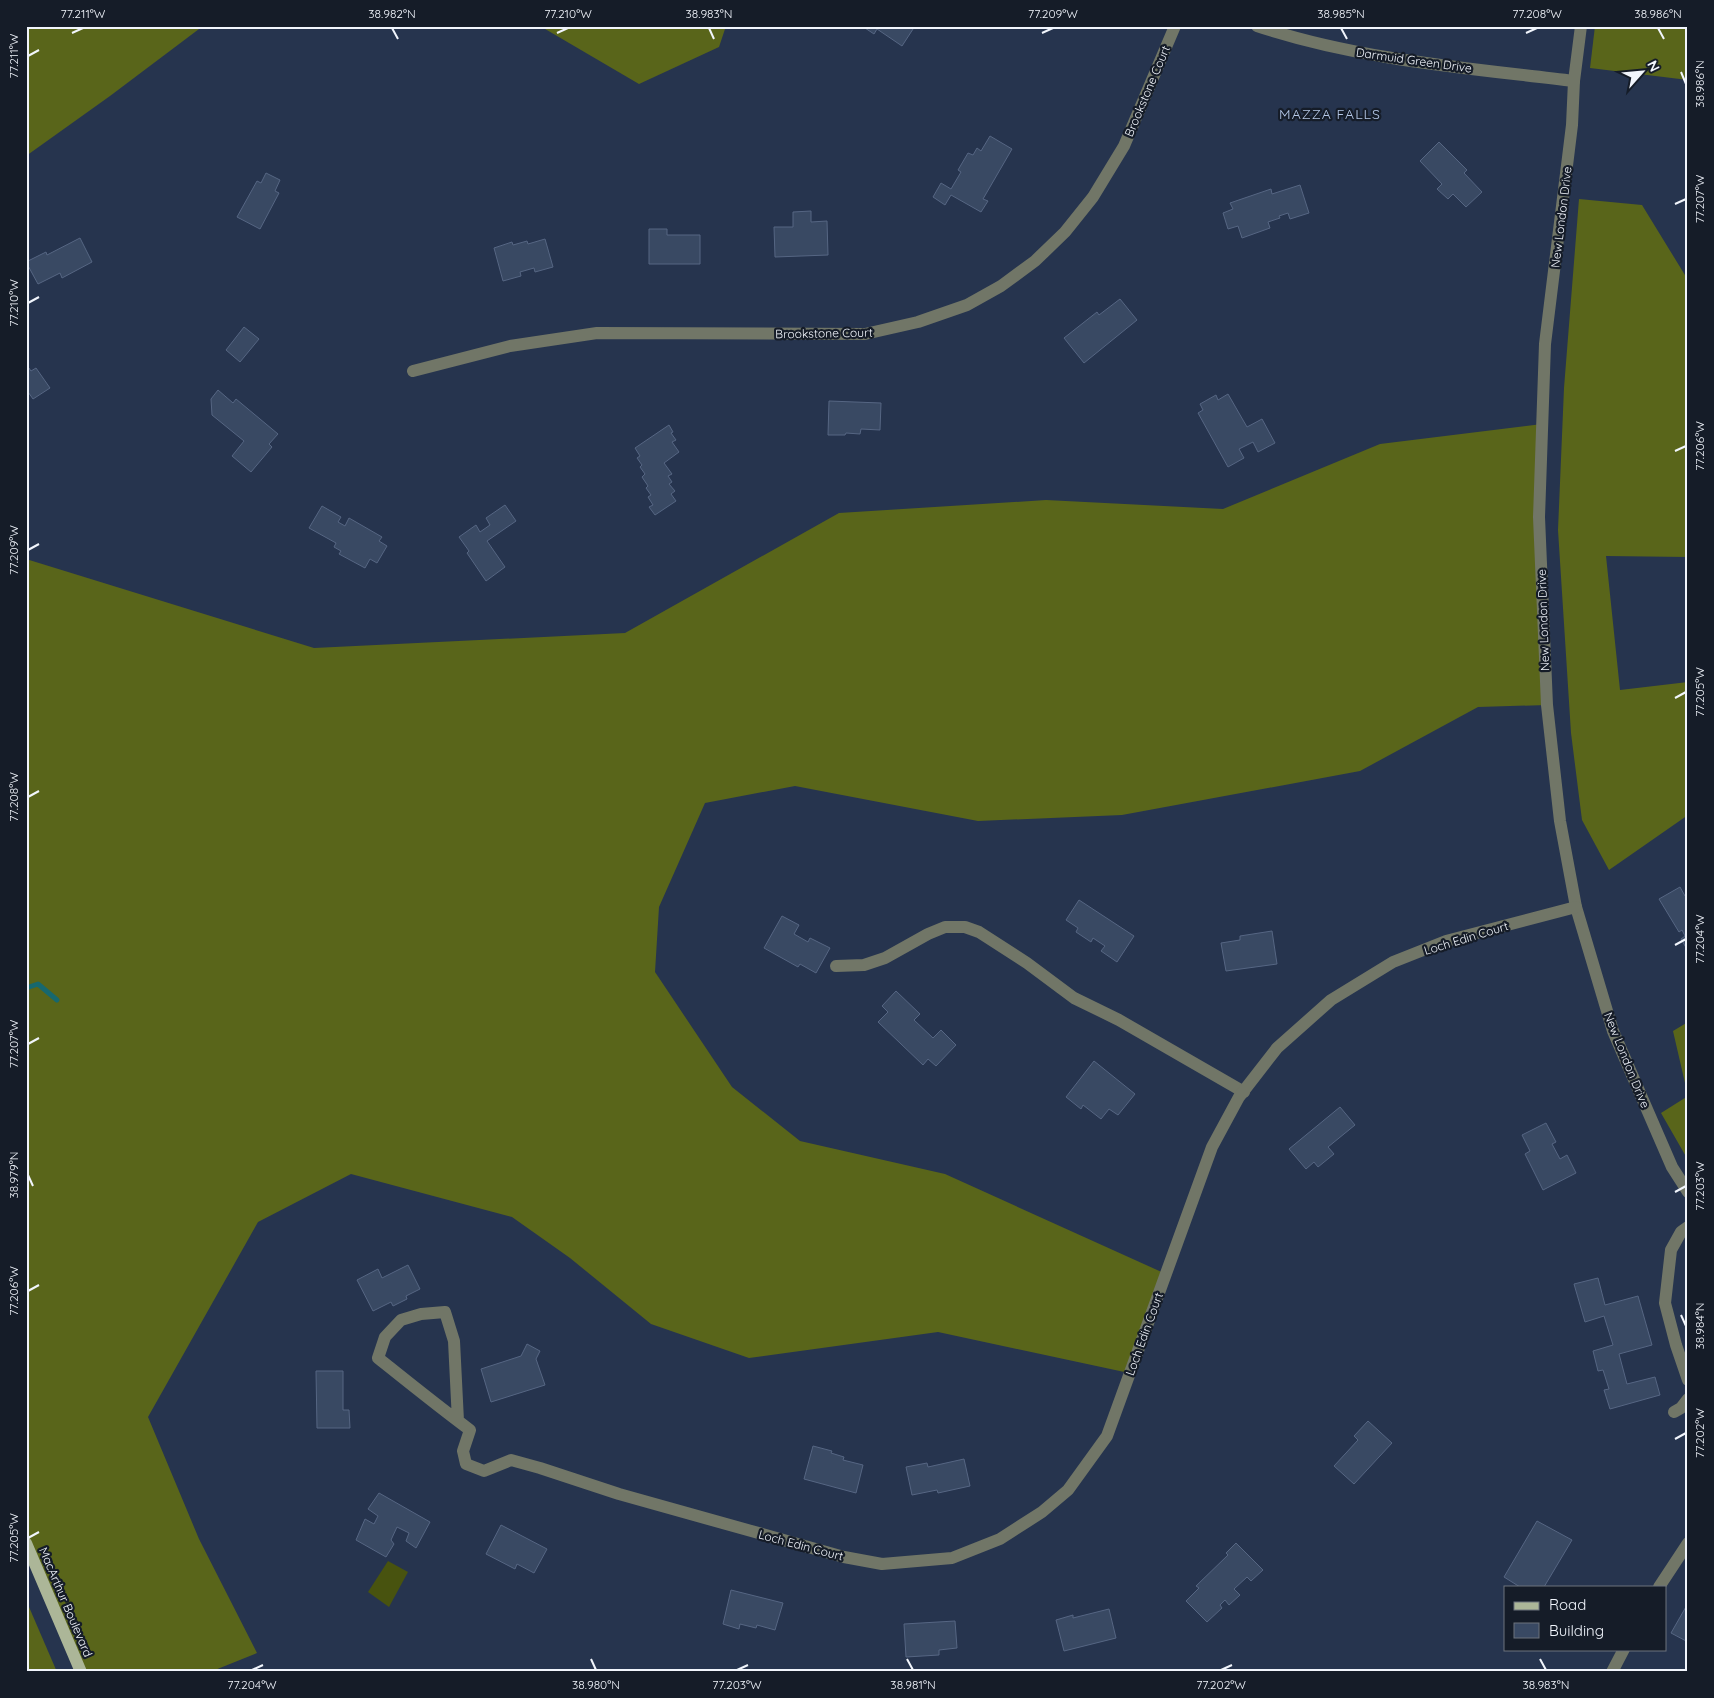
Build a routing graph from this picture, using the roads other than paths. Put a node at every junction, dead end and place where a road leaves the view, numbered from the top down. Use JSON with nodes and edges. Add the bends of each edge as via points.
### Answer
{"nodes":[{"id":1,"x":1174,"y":26,"type":"edge"},
{"id":2,"x":1257,"y":26,"type":"edge"},
{"id":3,"x":1581,"y":26,"type":"edge"},
{"id":4,"x":1574,"y":80,"type":"junction"},
{"id":5,"x":413,"y":371,"type":"dead end"},
{"id":6,"x":1576,"y":907,"type":"junction"},
{"id":7,"x":836,"y":966,"type":"dead end"},
{"id":8,"x":1244,"y":1092,"type":"junction"},
{"id":9,"x":1688,"y":1192,"type":"edge"},
{"id":10,"x":1688,"y":1227,"type":"edge"},
{"id":11,"x":1688,"y":1380,"type":"edge"},
{"id":12,"x":1688,"y":1399,"type":"edge"},
{"id":13,"x":1674,"y":1412,"type":"dead end"},
{"id":14,"x":458,"y":1422,"type":"junction"},
{"id":15,"x":26,"y":1543,"type":"edge"},
{"id":16,"x":1688,"y":1544,"type":"edge"},
{"id":17,"x":1660,"y":1586,"type":"edge"},
{"id":18,"x":1623,"y":1650,"type":"edge"},
{"id":19,"x":80,"y":1672,"type":"edge"},
{"id":20,"x":1612,"y":1672,"type":"edge"}],
"edges":[{"from":1,"to":5,"type":"street","name":"Brookstone Court","via":[[1124,146],[1093,197],[1065,232],[1035,261],[1001,286],[967,305],[918,322],[865,334],[597,333],[510,346]]},
{"from":2,"to":4,"type":"street","name":"Darmuid Green Drive","via":[[1374,56]]},
{"from":3,"to":4,"type":"street","name":"New London Drive"},
{"from":4,"to":6,"type":"street","name":"New London Drive","via":[[1572,125],[1545,344],[1539,517],[1547,705],[1560,821]]},
{"from":6,"to":8,"type":"street","name":"Loch Edin Court","via":[[1446,941],[1393,962],[1331,1000],[1277,1048]]},
{"from":6,"to":9,"type":"street","name":"New London Drive","via":[[1613,1031],[1672,1167]]},
{"from":7,"to":8,"type":"street","via":[[864,965],[885,958],[945,927],[965,927],[979,932],[1028,963],[1074,998],[1119,1020]]},
{"from":8,"to":14,"type":"street","name":"Loch Edin Court","via":[[1212,1147],[1107,1436],[1068,1490],[1042,1512],[1000,1539],[952,1558],[882,1564],[844,1557],[511,1460],[484,1470],[466,1464],[463,1451],[470,1430]]},
{"from":10,"to":11,"type":"street","via":[[1681,1232],[1671,1250],[1665,1303]]},
{"from":12,"to":13,"type":"street"},
{"from":14,"to":14,"type":"street","via":[[378,1358],[385,1337],[401,1320],[445,1312],[454,1341]]},
{"from":15,"to":19,"type":"main road","name":"MacArthur Boulevard"},
{"from":16,"to":17,"type":"street"},
{"from":18,"to":20,"type":"street"}]}
